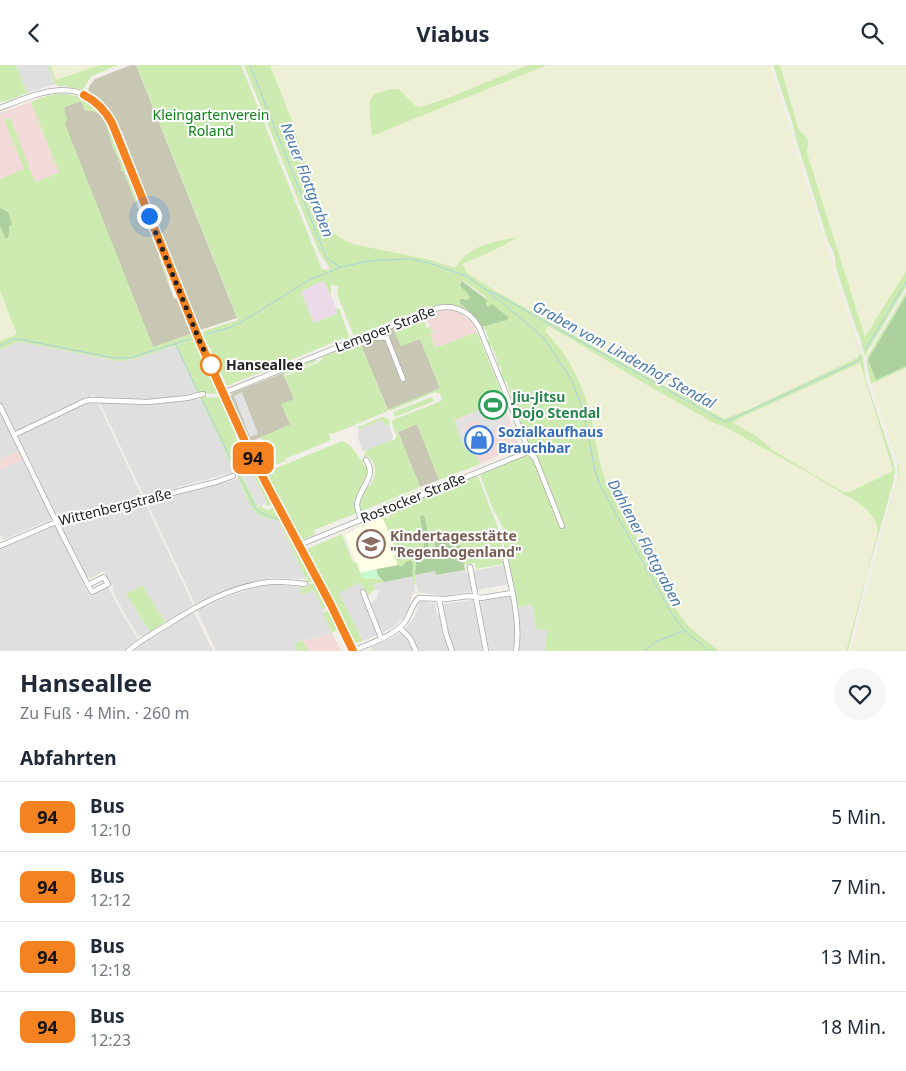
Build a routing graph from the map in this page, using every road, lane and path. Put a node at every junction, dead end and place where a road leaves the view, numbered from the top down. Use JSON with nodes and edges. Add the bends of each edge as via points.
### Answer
{"nodes":[{"id":1,"x":0,"y":108,"type":"edge"},
{"id":2,"x":375,"y":333,"type":"junction"},
{"id":3,"x":403,"y":379,"type":"dead end"},
{"id":4,"x":224,"y":393,"type":"junction"},
{"id":5,"x":200,"y":395,"type":"dead end"},
{"id":6,"x":0,"y":407,"type":"edge"},
{"id":7,"x":14,"y":435,"type":"junction"},
{"id":8,"x":527,"y":451,"type":"junction"},
{"id":9,"x":366,"y":460,"type":"dead end"},
{"id":10,"x":233,"y":476,"type":"dead end"},
{"id":11,"x":361,"y":519,"type":"junction"},
{"id":12,"x":56,"y":522,"type":"junction"},
{"id":13,"x":562,"y":526,"type":"dead end"},
{"id":14,"x":298,"y":545,"type":"junction"},
{"id":15,"x":0,"y":546,"type":"edge"},
{"id":16,"x":505,"y":557,"type":"dead end"},
{"id":17,"x":470,"y":567,"type":"dead end"},
{"id":18,"x":305,"y":584,"type":"dead end"},
{"id":19,"x":88,"y":585,"type":"dead end"},
{"id":20,"x":363,"y":592,"type":"dead end"},
{"id":21,"x":512,"y":593,"type":"junction"},
{"id":22,"x":476,"y":597,"type":"junction"},
{"id":23,"x":440,"y":599,"type":"junction"},
{"id":24,"x":400,"y":628,"type":"junction"},
{"id":25,"x":381,"y":638,"type":"junction"},
{"id":26,"x":366,"y":645,"type":"junction"},
{"id":27,"x":128,"y":651,"type":"edge"},
{"id":28,"x":353,"y":651,"type":"edge"},
{"id":29,"x":369,"y":651,"type":"edge"},
{"id":30,"x":416,"y":651,"type":"edge"},
{"id":31,"x":452,"y":651,"type":"edge"},
{"id":32,"x":486,"y":651,"type":"edge"},
{"id":33,"x":516,"y":651,"type":"edge"}],
"edges":[{"from":1,"to":4,"type":"street","via":[[54,90],[84,95],[102,108],[112,123]]},
{"from":2,"to":3,"type":"street","via":[[379,338],[387,338]]},
{"from":2,"to":4,"type":"street","name":"Lemgoer Straße"},
{"from":2,"to":8,"type":"street","name":"Lemgoer Straße","via":[[439,307],[454,308],[468,314],[479,327]]},
{"from":4,"to":14,"type":"street","via":[[260,473]]},
{"from":5,"to":7,"type":"street","via":[[148,402],[85,401]]},
{"from":6,"to":7,"type":"street"},
{"from":7,"to":12,"type":"street"},
{"from":8,"to":11,"type":"street","name":"Rostocker Straße"},
{"from":8,"to":13,"type":"street","name":"Lemgoer Straße","via":[[535,459]]},
{"from":9,"to":11,"type":"street","via":[[370,474],[357,505]]},
{"from":10,"to":12,"type":"street","name":"Wittenbergstraße"},
{"from":11,"to":14,"type":"street","name":"Rostocker Straße"},
{"from":12,"to":15,"type":"street","name":"Wittenbergstraße"},
{"from":12,"to":19,"type":"street"},
{"from":14,"to":28,"type":"street"},
{"from":16,"to":21,"type":"street"},
{"from":17,"to":22,"type":"street"},
{"from":18,"to":27,"type":"street","via":[[272,582],[225,594],[194,608]]},
{"from":20,"to":25,"type":"street"},
{"from":21,"to":22,"type":"street"},
{"from":21,"to":33,"type":"street","via":[[518,629]]},
{"from":22,"to":23,"type":"street"},
{"from":22,"to":32,"type":"street"},
{"from":23,"to":24,"type":"street","via":[[416,599]]},
{"from":23,"to":31,"type":"street"},
{"from":24,"to":25,"type":"street"},
{"from":24,"to":30,"type":"street"},
{"from":25,"to":26,"type":"street"},
{"from":26,"to":28,"type":"street"},
{"from":26,"to":29,"type":"street"}]}
